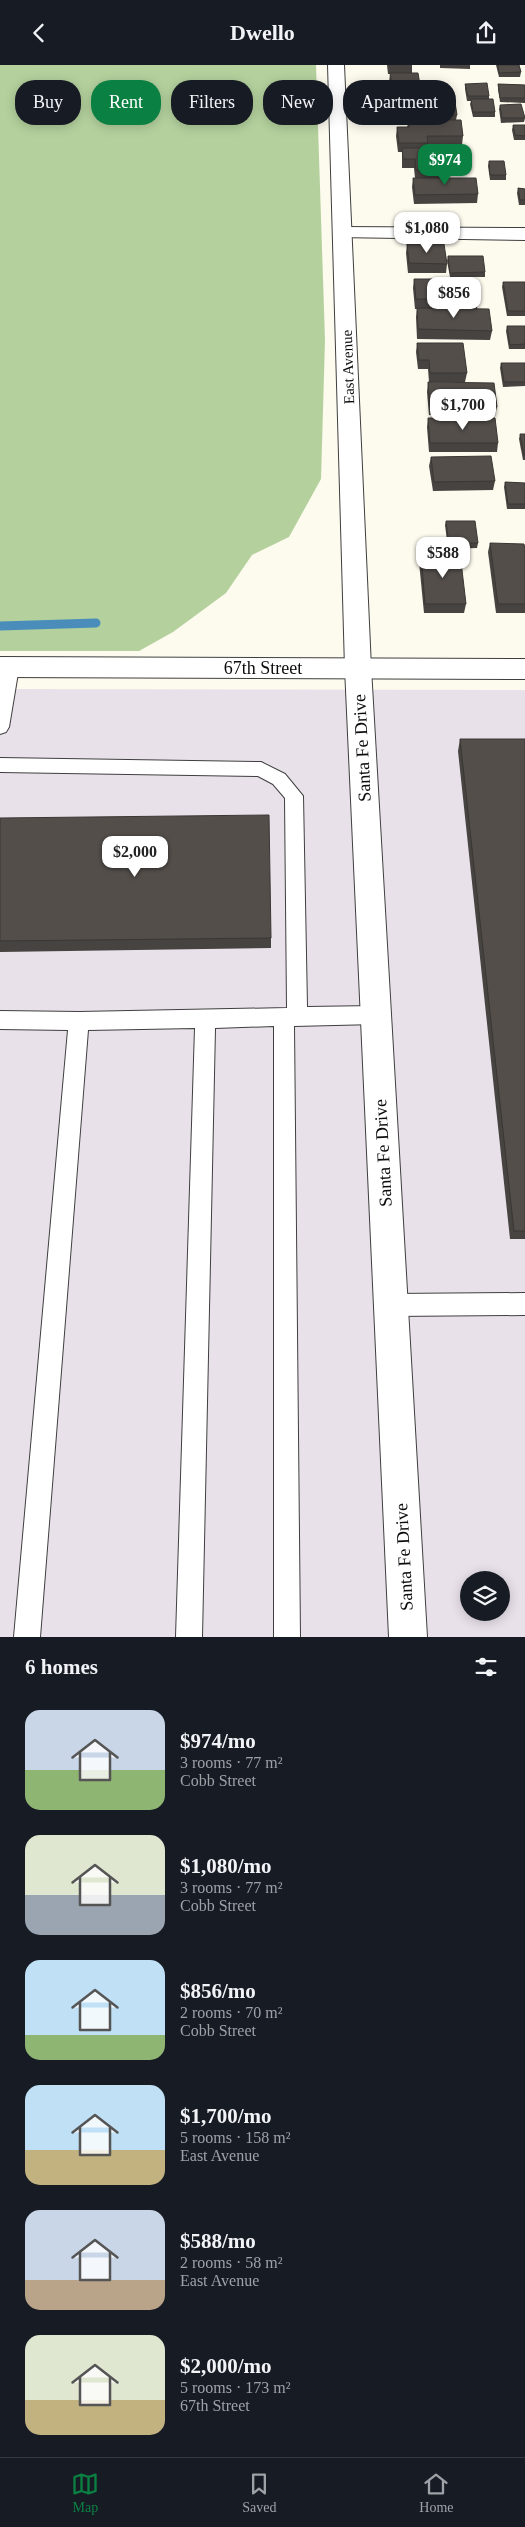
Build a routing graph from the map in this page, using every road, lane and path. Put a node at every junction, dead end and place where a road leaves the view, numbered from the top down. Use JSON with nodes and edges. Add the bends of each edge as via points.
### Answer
{"nodes":[{"id":1,"x":336,"y":65,"type":"edge"},
{"id":2,"x":344,"y":233,"type":"junction"},
{"id":3,"x":525,"y":233,"type":"edge"},
{"id":4,"x":5,"y":667,"type":"edge"},
{"id":5,"x":358,"y":668,"type":"junction"},
{"id":6,"x":525,"y":669,"type":"edge"},
{"id":7,"x":0,"y":727,"type":"edge"},
{"id":8,"x":0,"y":765,"type":"edge"},
{"id":9,"x":376,"y":1015,"type":"junction"},
{"id":10,"x":290,"y":1017,"type":"junction"},
{"id":11,"x":205,"y":1018,"type":"junction"},
{"id":12,"x":0,"y":1020,"type":"edge"},
{"id":13,"x":79,"y":1021,"type":"junction"},
{"id":14,"x":525,"y":1304,"type":"edge"},
{"id":15,"x":391,"y":1305,"type":"junction"},
{"id":16,"x":27,"y":1637,"type":"edge"},
{"id":17,"x":189,"y":1637,"type":"edge"},
{"id":18,"x":287,"y":1637,"type":"edge"},
{"id":19,"x":408,"y":1637,"type":"edge"}],
"edges":[{"from":1,"to":2,"type":"street","name":"East Avenue"},
{"from":2,"to":3,"type":"street"},
{"from":2,"to":5,"type":"street","name":"East Avenue"},
{"from":4,"to":5,"type":"street","name":"67th Street"},
{"from":4,"to":7,"type":"lane"},
{"from":5,"to":6,"type":"street","name":"67th Street"},
{"from":5,"to":9,"type":"street","name":"Santa Fe Drive"},
{"from":8,"to":10,"type":"lane","via":[[260,769],[279,779],[294,796]]},
{"from":9,"to":10,"type":"lane"},
{"from":9,"to":15,"type":"street","name":"Santa Fe Drive"},
{"from":10,"to":11,"type":"lane"},
{"from":10,"to":18,"type":"lane"},
{"from":11,"to":13,"type":"lane"},
{"from":11,"to":17,"type":"lane"},
{"from":12,"to":13,"type":"lane"},
{"from":13,"to":16,"type":"lane"},
{"from":14,"to":15,"type":"lane"},
{"from":15,"to":19,"type":"street","name":"Santa Fe Drive"}]}
